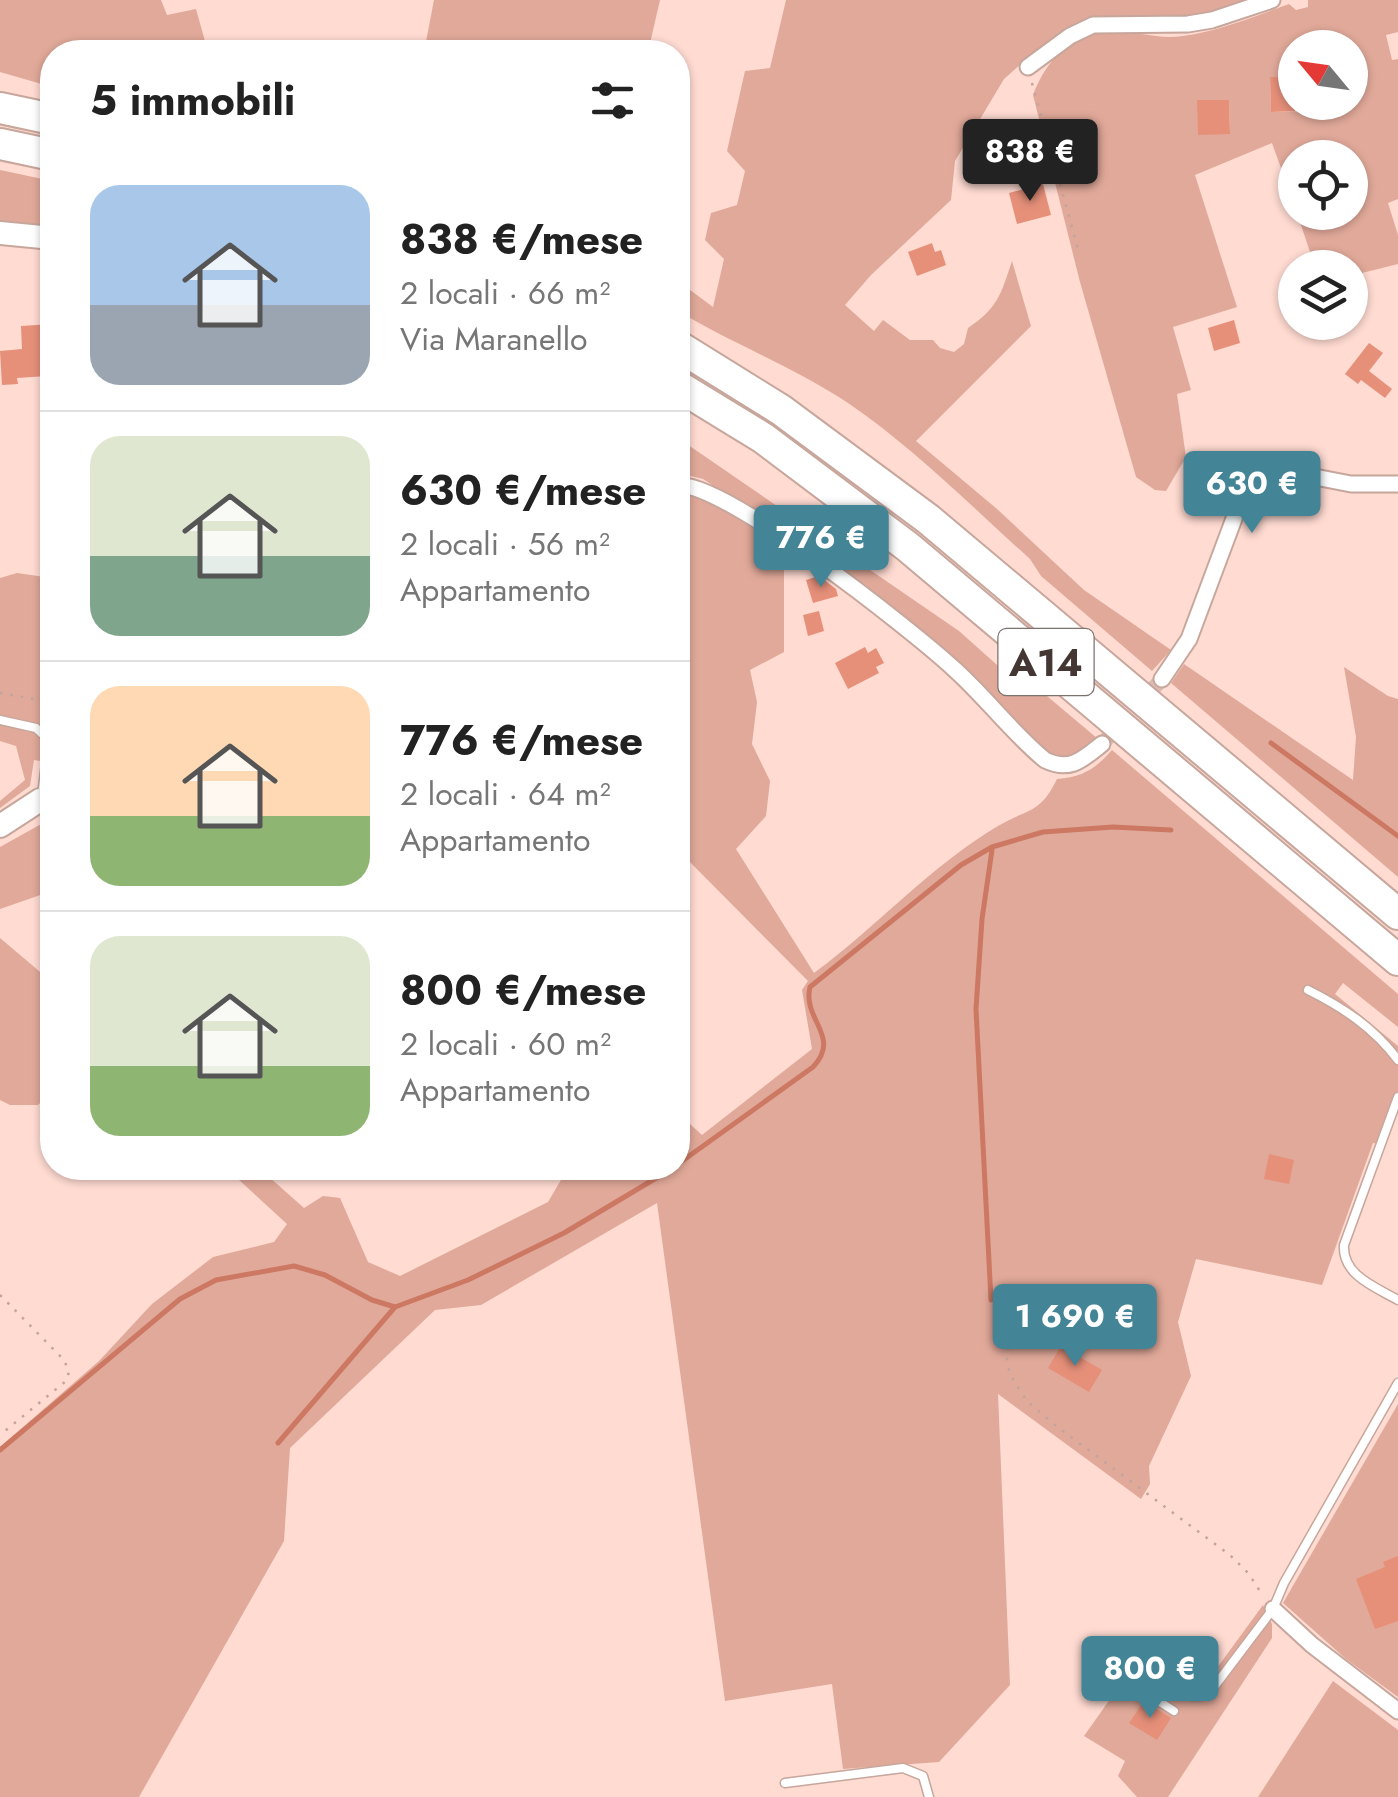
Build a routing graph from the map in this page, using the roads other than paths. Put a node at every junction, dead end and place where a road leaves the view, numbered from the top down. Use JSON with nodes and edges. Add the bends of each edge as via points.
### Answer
{"nodes":[{"id":1,"x":1272,"y":0,"type":"edge"},
{"id":2,"x":1028,"y":67,"type":"road end"},
{"id":3,"x":0,"y":108,"type":"edge"},
{"id":4,"x":40,"y":116,"type":"edge"},
{"id":5,"x":0,"y":144,"type":"edge"},
{"id":6,"x":40,"y":152,"type":"edge"},
{"id":7,"x":0,"y":233,"type":"edge"},
{"id":8,"x":40,"y":237,"type":"edge"},
{"id":9,"x":690,"y":353,"type":"edge"},
{"id":10,"x":690,"y":393,"type":"edge"},
{"id":11,"x":1398,"y":484,"type":"edge"},
{"id":12,"x":690,"y":486,"type":"edge"},
{"id":13,"x":1162,"y":679,"type":"tunnel mouth"},
{"id":14,"x":0,"y":720,"type":"edge"},
{"id":15,"x":40,"y":732,"type":"edge"},
{"id":16,"x":1102,"y":744,"type":"tunnel mouth"},
{"id":17,"x":40,"y":803,"type":"edge"},
{"id":18,"x":0,"y":826,"type":"edge"},
{"id":19,"x":1398,"y":914,"type":"edge"},
{"id":20,"x":1398,"y":960,"type":"edge"},
{"id":21,"x":1308,"y":990,"type":"dead end"},
{"id":22,"x":1398,"y":1060,"type":"edge"},
{"id":23,"x":1398,"y":1096,"type":"edge"},
{"id":24,"x":1398,"y":1300,"type":"edge"},
{"id":25,"x":1398,"y":1383,"type":"edge"},
{"id":26,"x":1273,"y":1608,"type":"junction"},
{"id":27,"x":1174,"y":1711,"type":"dead end"},
{"id":28,"x":1398,"y":1711,"type":"edge"},
{"id":29,"x":784,"y":1783,"type":"dead end"},
{"id":30,"x":929,"y":1797,"type":"edge"}],
"edges":[{"from":1,"to":2,"type":"street","via":[[1188,24],[1094,25]]},
{"from":3,"to":4,"type":"highway"},
{"from":5,"to":6,"type":"highway"},
{"from":7,"to":8,"type":"main road"},
{"from":9,"to":19,"type":"highway","number":"A14","via":[[781,410],[928,519]]},
{"from":10,"to":20,"type":"highway","number":"A14","via":[[763,438],[894,536]]},
{"from":11,"to":13,"type":"street","via":[[1284,472],[1253,486],[1189,639]]},
{"from":12,"to":16,"type":"street","via":[[835,571],[954,668],[1045,760],[1069,767]]},
{"from":14,"to":15,"type":"lane"},
{"from":17,"to":18,"type":"main road"},
{"from":21,"to":22,"type":"lane","via":[[1341,1006]]},
{"from":23,"to":24,"type":"lane","via":[[1343,1257],[1355,1274]]},
{"from":25,"to":26,"type":"lane"},
{"from":26,"to":27,"type":"lane","via":[[1214,1688],[1200,1697],[1139,1676],[1138,1688]]},
{"from":26,"to":28,"type":"street"},
{"from":29,"to":30,"type":"lane","via":[[903,1768],[923,1776]]}]}
